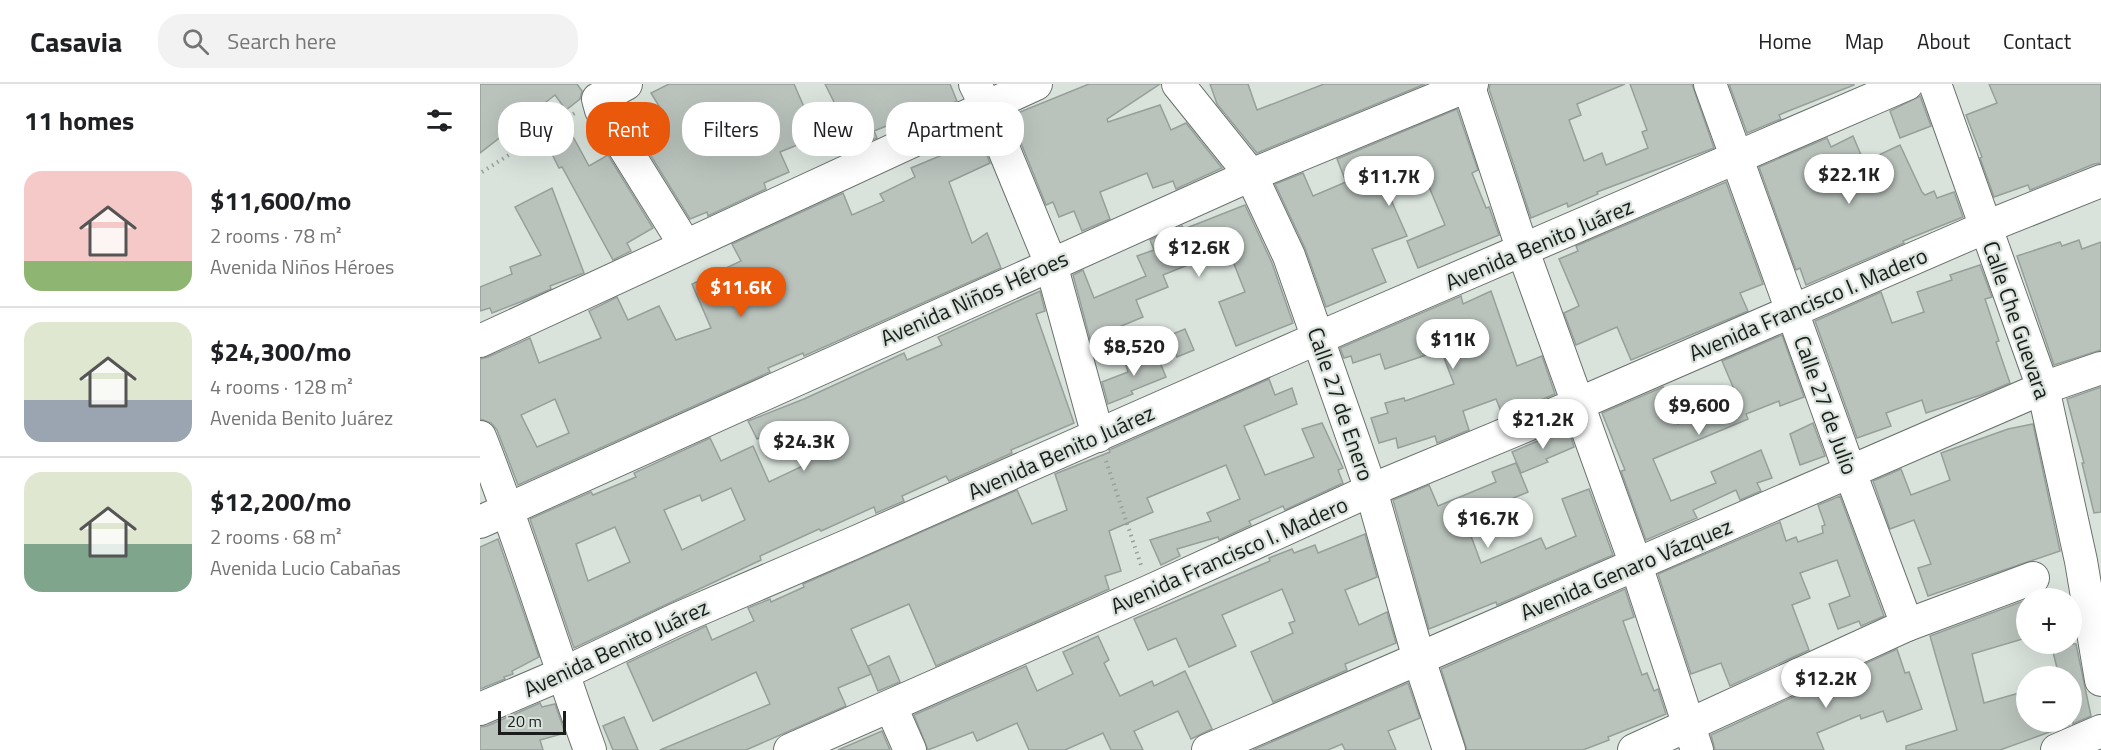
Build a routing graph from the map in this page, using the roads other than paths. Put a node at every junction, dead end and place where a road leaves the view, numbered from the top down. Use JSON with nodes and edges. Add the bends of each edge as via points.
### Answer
{"nodes":[{"id":1,"x":626,"y":84,"type":"edge"},
{"id":2,"x":1036,"y":84,"type":"edge"},
{"id":3,"x":1178,"y":84,"type":"edge"},
{"id":4,"x":1470,"y":84,"type":"edge"},
{"id":5,"x":1710,"y":84,"type":"edge"},
{"id":6,"x":1907,"y":84,"type":"edge"},
{"id":7,"x":1935,"y":84,"type":"edge"},
{"id":8,"x":980,"y":95,"type":"edge"},
{"id":9,"x":1737,"y":158,"type":"junction"},
{"id":10,"x":1251,"y":174,"type":"junction"},
{"id":11,"x":2101,"y":180,"type":"edge"},
{"id":12,"x":1986,"y":227,"type":"junction"},
{"id":13,"x":686,"y":245,"type":"junction"},
{"id":14,"x":1523,"y":251,"type":"junction"},
{"id":15,"x":1051,"y":264,"type":"junction"},
{"id":16,"x":1792,"y":311,"type":"junction"},
{"id":17,"x":1318,"y":338,"type":"junction"},
{"id":18,"x":480,"y":341,"type":"edge"},
{"id":19,"x":2101,"y":368,"type":"edge"},
{"id":20,"x":2043,"y":388,"type":"junction"},
{"id":21,"x":1578,"y":404,"type":"junction"},
{"id":22,"x":1098,"y":436,"type":"junction"},
{"id":23,"x":480,"y":437,"type":"edge"},
{"id":24,"x":1850,"y":472,"type":"junction"},
{"id":25,"x":1371,"y":490,"type":"junction"},
{"id":26,"x":509,"y":510,"type":"junction"},
{"id":27,"x":480,"y":522,"type":"edge"},
{"id":28,"x":2091,"y":558,"type":"edge"},
{"id":29,"x":1636,"y":565,"type":"junction"},
{"id":30,"x":2033,"y":578,"type":"dead end"},
{"id":31,"x":1907,"y":625,"type":"junction"},
{"id":32,"x":1419,"y":659,"type":"junction"},
{"id":33,"x":562,"y":674,"type":"junction"},
{"id":34,"x":2101,"y":680,"type":"edge"},
{"id":35,"x":891,"y":707,"type":"junction"},
{"id":36,"x":480,"y":709,"type":"edge"},
{"id":37,"x":2101,"y":732,"type":"edge"},
{"id":38,"x":1693,"y":738,"type":"edge"},
{"id":39,"x":590,"y":750,"type":"edge"},
{"id":40,"x":790,"y":750,"type":"edge"},
{"id":41,"x":910,"y":750,"type":"edge"},
{"id":42,"x":1208,"y":750,"type":"edge"},
{"id":43,"x":1449,"y":750,"type":"edge"},
{"id":44,"x":1634,"y":750,"type":"edge"},
{"id":45,"x":2057,"y":750,"type":"edge"}],
"edges":[{"from":1,"to":13,"type":"street","via":[[598,99],[602,110]]},
{"from":2,"to":8,"type":"street"},
{"from":3,"to":10,"type":"street","name":"Calle 27 de Enero"},
{"from":4,"to":10,"type":"street","name":"Avenida Niños Héroes"},
{"from":4,"to":14,"type":"street"},
{"from":5,"to":9,"type":"street","name":"Calle 27 de Julio"},
{"from":6,"to":9,"type":"street","name":"Avenida Benito Juárez"},
{"from":7,"to":12,"type":"street","name":"Calle Che Guevara"},
{"from":8,"to":13,"type":"street"},
{"from":8,"to":15,"type":"street"},
{"from":9,"to":14,"type":"street","name":"Avenida Benito Juárez"},
{"from":9,"to":16,"type":"street","name":"Calle 27 de Julio"},
{"from":10,"to":15,"type":"street","name":"Avenida Niños Héroes"},
{"from":10,"to":17,"type":"street","name":"Calle 27 de Enero","via":[[1289,256]]},
{"from":11,"to":12,"type":"street","name":"Avenida Francisco I. Madero"},
{"from":12,"to":16,"type":"street","name":"Avenida Francisco I. Madero"},
{"from":12,"to":20,"type":"street","name":"Calle Che Guevara"},
{"from":13,"to":18,"type":"street"},
{"from":14,"to":17,"type":"street","name":"Avenida Benito Juárez"},
{"from":14,"to":21,"type":"street"},
{"from":15,"to":22,"type":"street"},
{"from":15,"to":26,"type":"street","name":"Avenida Niños Héroes"},
{"from":16,"to":21,"type":"street","name":"Avenida Francisco I. Madero"},
{"from":16,"to":24,"type":"street","name":"Calle 27 de Julio"},
{"from":17,"to":22,"type":"street","name":"Avenida Benito Juárez"},
{"from":17,"to":25,"type":"street","name":"Calle 27 de Enero"},
{"from":19,"to":20,"type":"street","name":"Avenida Genaro Vázquez"},
{"from":20,"to":24,"type":"street","name":"Avenida Genaro Vázquez"},
{"from":20,"to":28,"type":"street","name":"Calle Che Guevara"},
{"from":21,"to":25,"type":"street","name":"Avenida Francisco I. Madero"},
{"from":21,"to":29,"type":"street"},
{"from":22,"to":33,"type":"street","name":"Avenida Benito Juárez","via":[[677,619]]},
{"from":23,"to":26,"type":"street"},
{"from":24,"to":29,"type":"street","name":"Avenida Genaro Vázquez"},
{"from":24,"to":31,"type":"street","name":"Calle 27 de Julio"},
{"from":25,"to":32,"type":"street","name":"Calle 27 de Enero"},
{"from":25,"to":35,"type":"street","name":"Avenida Francisco I. Madero"},
{"from":26,"to":27,"type":"street","name":"Avenida Niños Héroes"},
{"from":26,"to":33,"type":"street"},
{"from":28,"to":34,"type":"street","name":"Calle Che Guevara"},
{"from":29,"to":32,"type":"street","name":"Avenida Genaro Vázquez"},
{"from":29,"to":38,"type":"street"},
{"from":30,"to":31,"type":"street"},
{"from":31,"to":38,"type":"street"},
{"from":32,"to":42,"type":"street","name":"Avenida Genaro Vázquez"},
{"from":32,"to":43,"type":"street","name":"Calle 27 de Enero"},
{"from":33,"to":36,"type":"street","name":"Avenida Benito Juárez"},
{"from":33,"to":39,"type":"street"},
{"from":35,"to":40,"type":"street","name":"Avenida Francisco I. Madero"},
{"from":35,"to":41,"type":"street"},
{"from":37,"to":45,"type":"street"},
{"from":38,"to":44,"type":"street"}]}
